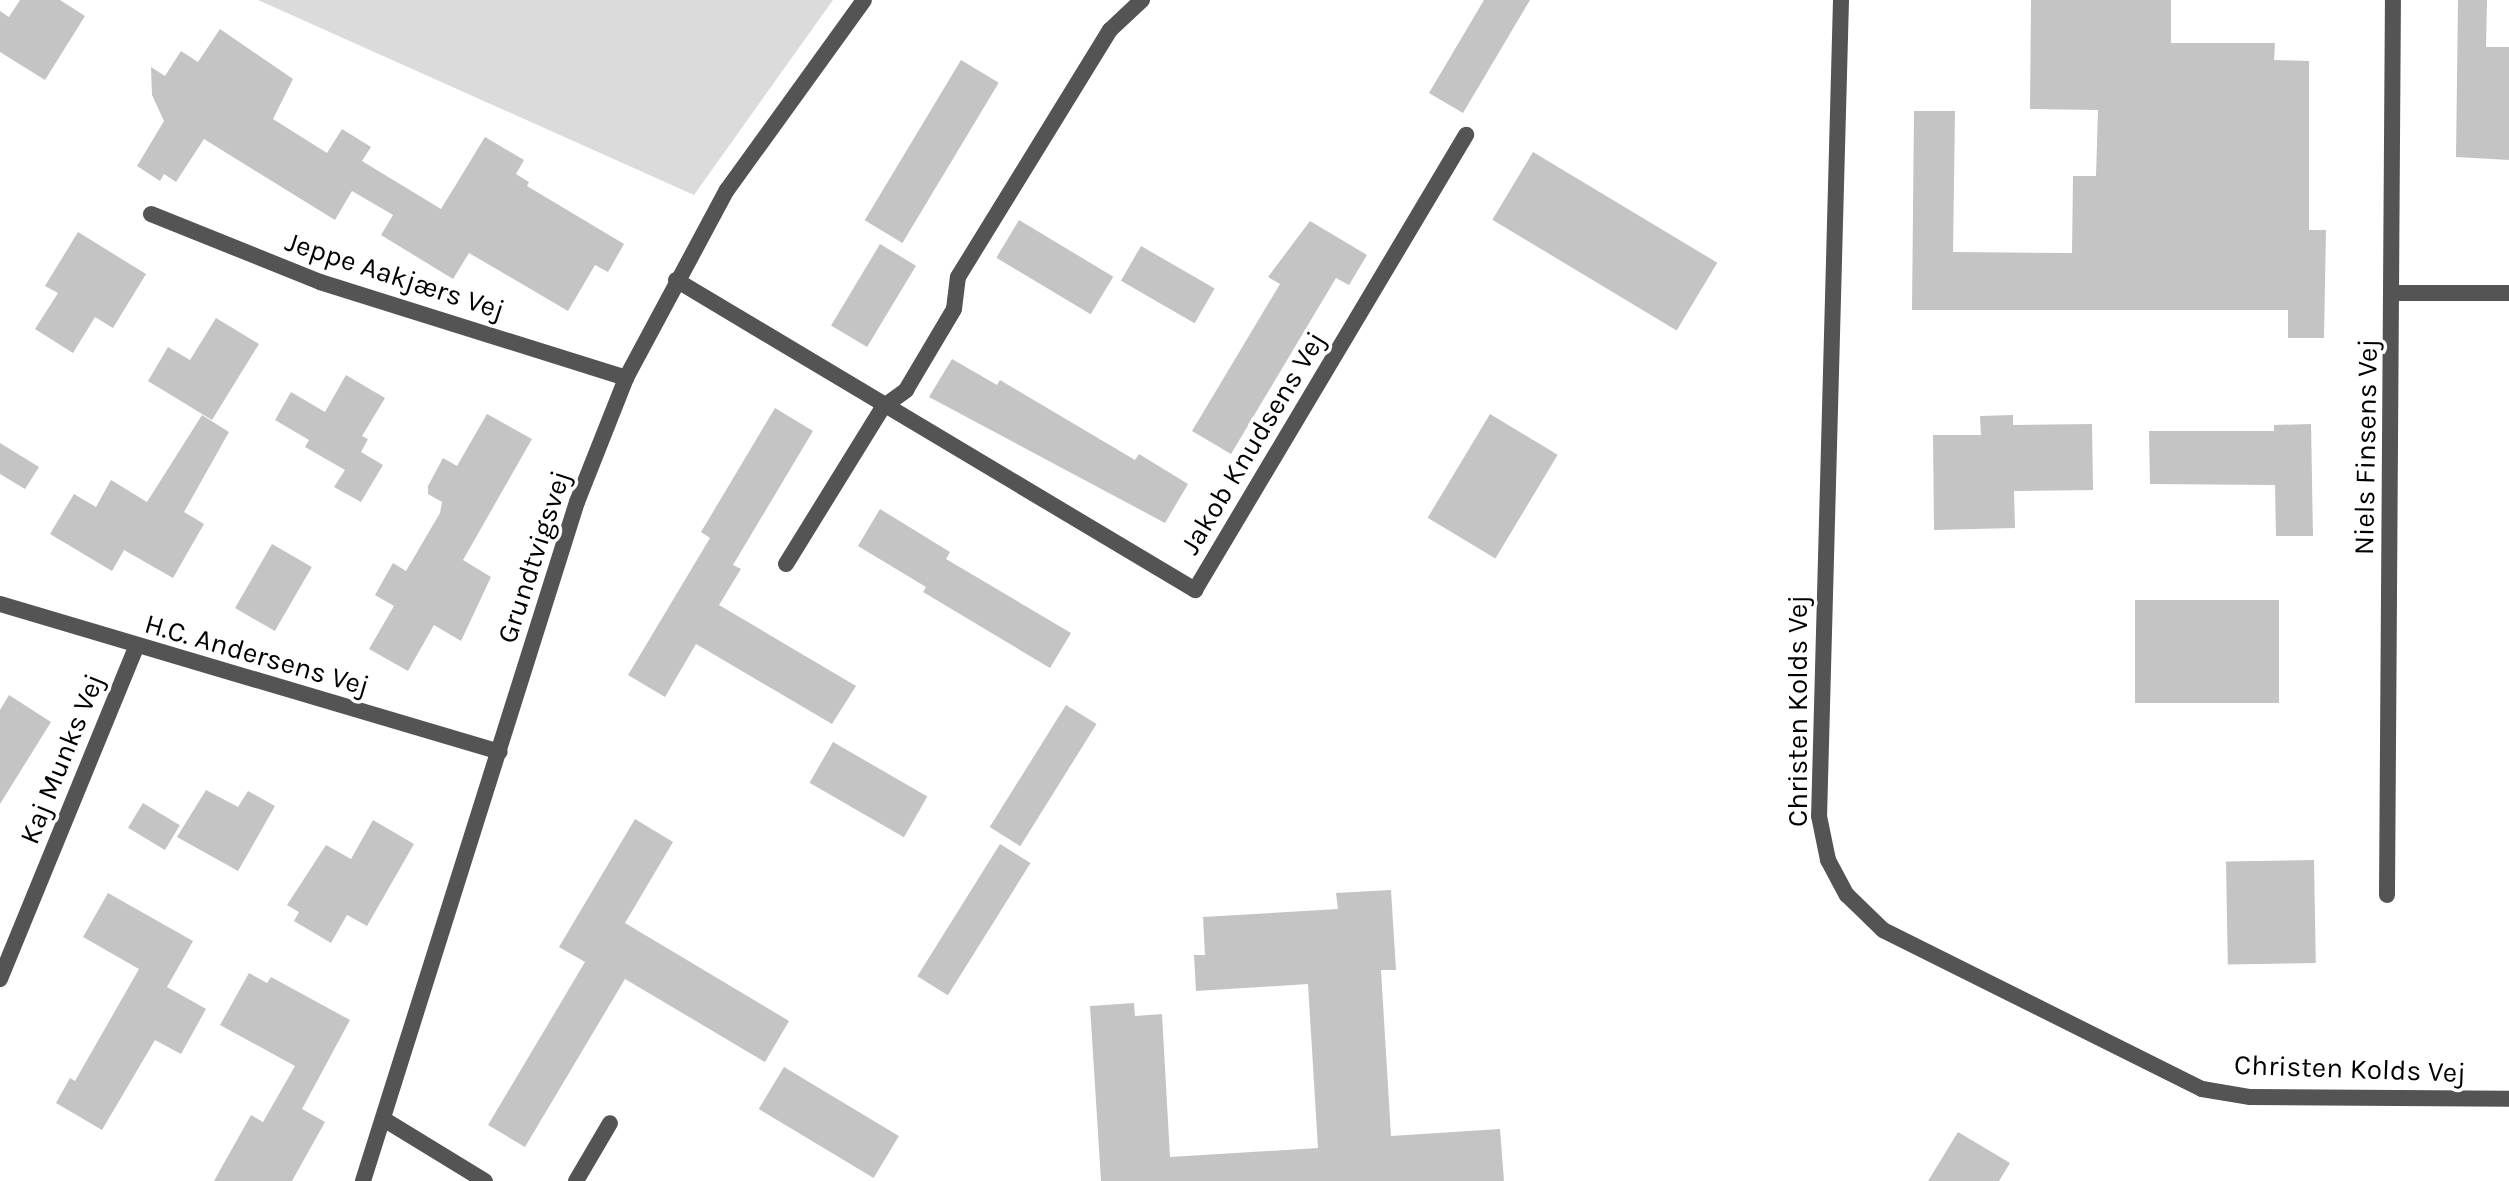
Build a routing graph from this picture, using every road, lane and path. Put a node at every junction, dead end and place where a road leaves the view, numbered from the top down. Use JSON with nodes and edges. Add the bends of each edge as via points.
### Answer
{"nodes":[{"id":1,"x":864,"y":0,"type":"edge"},
{"id":2,"x":1142,"y":0,"type":"edge"},
{"id":3,"x":1841,"y":0,"type":"edge"},
{"id":4,"x":2393,"y":0,"type":"edge"},
{"id":5,"x":1466,"y":135,"type":"dead end"},
{"id":6,"x":151,"y":214,"type":"dead end"},
{"id":7,"x":676,"y":280,"type":"junction"},
{"id":8,"x":2393,"y":293,"type":"junction"},
{"id":9,"x":2509,"y":293,"type":"edge"},
{"id":10,"x":626,"y":378,"type":"junction"},
{"id":11,"x":883,"y":407,"type":"junction"},
{"id":12,"x":786,"y":564,"type":"dead end"},
{"id":13,"x":0,"y":604,"type":"edge"},
{"id":14,"x":136,"y":647,"type":"junction"},
{"id":15,"x":500,"y":752,"type":"junction"},
{"id":16,"x":2387,"y":895,"type":"dead end"},
{"id":17,"x":0,"y":979,"type":"edge"},
{"id":18,"x":2509,"y":1099,"type":"edge"},
{"id":19,"x":385,"y":1120,"type":"junction"},
{"id":20,"x":610,"y":1123,"type":"dead end"},
{"id":21,"x":363,"y":1181,"type":"edge"},
{"id":22,"x":485,"y":1181,"type":"edge"},
{"id":23,"x":576,"y":1181,"type":"edge"}],
"edges":[{"from":1,"to":7,"type":"street","name":"Grundtvigsvej","via":[[727,190]]},
{"from":2,"to":11,"type":"street","via":[[1110,30],[958,277],[954,309],[906,390]]},
{"from":3,"to":18,"type":"street","name":"Christen Kolds Vej","via":[[1819,816],[1828,860],[1847,895],[1883,930],[2202,1089],[2250,1097]]},
{"from":4,"to":8,"type":"street","name":"Niels Finsens Vej"},
{"from":5,"to":11,"type":"street","name":"Jakob Knudsens Vej","via":[[1195,590]]},
{"from":6,"to":10,"type":"street","name":"Jeppe Aakjærs Vej","via":[[320,282]]},
{"from":7,"to":10,"type":"street","name":"Grundtvigsvej"},
{"from":7,"to":11,"type":"street","name":"Jakob Knudsens Vej"},
{"from":8,"to":9,"type":"street"},
{"from":8,"to":16,"type":"street","name":"Niels Finsens Vej"},
{"from":10,"to":15,"type":"street","name":"Grundtvigsvej","via":[[577,502]]},
{"from":11,"to":12,"type":"street"},
{"from":13,"to":14,"type":"street","name":"H.C. Andersens Vej"},
{"from":14,"to":15,"type":"street","name":"H.C. Andersens Vej"},
{"from":14,"to":17,"type":"street","name":"Kaj Munks Vej"},
{"from":15,"to":19,"type":"street","name":"Grundtvigsvej"},
{"from":19,"to":21,"type":"street","name":"Grundtvigsvej"},
{"from":19,"to":22,"type":"street"},
{"from":20,"to":23,"type":"street"}]}
